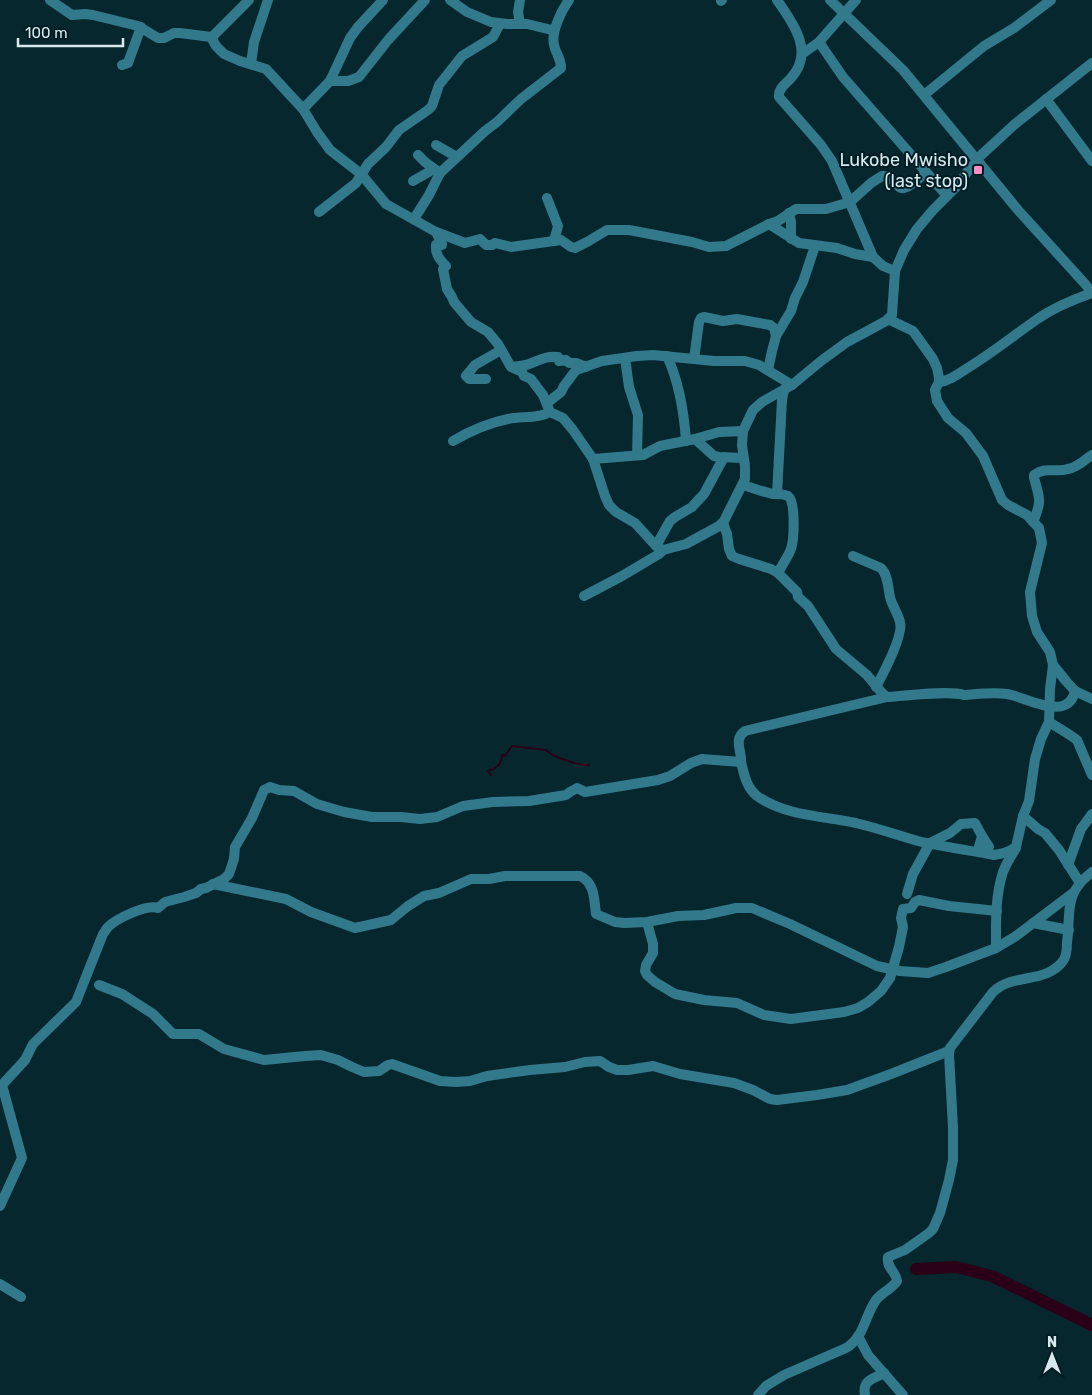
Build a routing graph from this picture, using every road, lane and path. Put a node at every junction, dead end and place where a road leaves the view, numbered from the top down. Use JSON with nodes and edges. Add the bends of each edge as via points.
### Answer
{"nodes":[{"id":1,"x":50,"y":0,"type":"edge"},
{"id":2,"x":249,"y":0,"type":"edge"},
{"id":3,"x":268,"y":0,"type":"edge"},
{"id":4,"x":383,"y":0,"type":"edge"},
{"id":5,"x":425,"y":0,"type":"edge"},
{"id":6,"x":450,"y":0,"type":"edge"},
{"id":7,"x":520,"y":0,"type":"edge"},
{"id":8,"x":569,"y":0,"type":"edge"},
{"id":9,"x":777,"y":0,"type":"edge"},
{"id":10,"x":830,"y":0,"type":"edge"},
{"id":11,"x":856,"y":0,"type":"edge"},
{"id":12,"x":1051,"y":0,"type":"edge"},
{"id":13,"x":844,"y":13,"type":"junction"},
{"id":14,"x":500,"y":24,"type":"junction"},
{"id":15,"x":520,"y":24,"type":"junction"},
{"id":16,"x":141,"y":27,"type":"junction"},
{"id":17,"x":552,"y":30,"type":"dead end"},
{"id":18,"x":212,"y":37,"type":"junction"},
{"id":19,"x":819,"y":42,"type":"junction"},
{"id":20,"x":802,"y":54,"type":"junction"},
{"id":21,"x":1092,"y":63,"type":"edge"},
{"id":22,"x":122,"y":64,"type":"dead end"},
{"id":23,"x":251,"y":64,"type":"junction"},
{"id":24,"x":330,"y":81,"type":"junction"},
{"id":25,"x":924,"y":95,"type":"junction"},
{"id":26,"x":1046,"y":99,"type":"junction"},
{"id":27,"x":303,"y":109,"type":"junction"},
{"id":28,"x":436,"y":145,"type":"dead end"},
{"id":29,"x":418,"y":155,"type":"dead end"},
{"id":30,"x":457,"y":157,"type":"junction"},
{"id":31,"x":978,"y":160,"type":"junction"},
{"id":32,"x":1092,"y":161,"type":"edge"},
{"id":33,"x":437,"y":171,"type":"junction"},
{"id":34,"x":926,"y":172,"type":"junction"},
{"id":35,"x":361,"y":174,"type":"junction"},
{"id":36,"x":413,"y":181,"type":"dead end"},
{"id":37,"x":948,"y":196,"type":"junction"},
{"id":38,"x":547,"y":198,"type":"dead end"},
{"id":39,"x":850,"y":202,"type":"junction"},
{"id":40,"x":319,"y":212,"type":"dead end"},
{"id":41,"x":790,"y":213,"type":"junction"},
{"id":42,"x":414,"y":219,"type":"junction"},
{"id":43,"x":769,"y":224,"type":"junction"},
{"id":44,"x":436,"y":232,"type":"junction"},
{"id":45,"x":792,"y":239,"type":"junction"},
{"id":46,"x":554,"y":241,"type":"junction"},
{"id":47,"x":816,"y":246,"type":"junction"},
{"id":48,"x":873,"y":257,"type":"junction"},
{"id":49,"x":895,"y":271,"type":"junction"},
{"id":50,"x":1092,"y":293,"type":"edge"},
{"id":51,"x":888,"y":319,"type":"junction"},
{"id":52,"x":776,"y":326,"type":"junction"},
{"id":53,"x":501,"y":350,"type":"junction"},
{"id":54,"x":666,"y":356,"type":"junction"},
{"id":55,"x":625,"y":358,"type":"junction"},
{"id":56,"x":694,"y":359,"type":"junction"},
{"id":57,"x":511,"y":367,"type":"junction"},
{"id":58,"x":586,"y":367,"type":"junction"},
{"id":59,"x":768,"y":370,"type":"junction"},
{"id":60,"x":486,"y":379,"type":"dead end"},
{"id":61,"x":939,"y":382,"type":"junction"},
{"id":62,"x":788,"y":388,"type":"junction"},
{"id":63,"x":549,"y":407,"type":"junction"},
{"id":64,"x":744,"y":431,"type":"junction"},
{"id":65,"x":690,"y":440,"type":"junction"},
{"id":66,"x":453,"y":441,"type":"dead end"},
{"id":67,"x":1092,"y":455,"type":"edge"},
{"id":68,"x":637,"y":456,"type":"junction"},
{"id":69,"x":724,"y":457,"type":"junction"},
{"id":70,"x":744,"y":458,"type":"junction"},
{"id":71,"x":593,"y":459,"type":"junction"},
{"id":72,"x":743,"y":485,"type":"junction"},
{"id":73,"x":777,"y":494,"type":"junction"},
{"id":74,"x":723,"y":522,"type":"junction"},
{"id":75,"x":1033,"y":522,"type":"junction"},
{"id":76,"x":660,"y":548,"type":"junction"},
{"id":77,"x":853,"y":556,"type":"dead end"},
{"id":78,"x":778,"y":573,"type":"junction"},
{"id":79,"x":584,"y":596,"type":"dead end"},
{"id":80,"x":1054,"y":665,"type":"junction"},
{"id":81,"x":876,"y":687,"type":"junction"},
{"id":82,"x":1075,"y":691,"type":"junction"},
{"id":83,"x":887,"y":697,"type":"junction"},
{"id":84,"x":1092,"y":699,"type":"edge"},
{"id":85,"x":1050,"y":706,"type":"junction"},
{"id":86,"x":1049,"y":722,"type":"junction"},
{"id":87,"x":741,"y":762,"type":"junction"},
{"id":88,"x":1092,"y":775,"type":"edge"},
{"id":89,"x":1092,"y":814,"type":"edge"},
{"id":90,"x":1023,"y":816,"type":"junction"},
{"id":91,"x":982,"y":836,"type":"dead end"},
{"id":92,"x":930,"y":843,"type":"junction"},
{"id":93,"x":1016,"y":847,"type":"junction"},
{"id":94,"x":1068,"y":865,"type":"junction"},
{"id":95,"x":1092,"y":872,"type":"edge"},
{"id":96,"x":1080,"y":883,"type":"junction"},
{"id":97,"x":213,"y":884,"type":"junction"},
{"id":98,"x":1073,"y":893,"type":"junction"},
{"id":99,"x":907,"y":894,"type":"dead end"},
{"id":100,"x":997,"y":911,"type":"junction"},
{"id":101,"x":647,"y":922,"type":"junction"},
{"id":102,"x":1033,"y":923,"type":"junction"},
{"id":103,"x":1069,"y":930,"type":"junction"},
{"id":104,"x":996,"y":948,"type":"junction"},
{"id":105,"x":892,"y":970,"type":"junction"},
{"id":106,"x":99,"y":985,"type":"dead end"},
{"id":107,"x":949,"y":1051,"type":"junction"},
{"id":108,"x":0,"y":1206,"type":"edge"},
{"id":109,"x":0,"y":1284,"type":"edge"},
{"id":110,"x":21,"y":1297,"type":"dead end"},
{"id":111,"x":858,"y":1336,"type":"junction"},
{"id":112,"x":884,"y":1373,"type":"junction"},
{"id":113,"x":758,"y":1395,"type":"edge"},
{"id":114,"x":865,"y":1395,"type":"edge"},
{"id":115,"x":903,"y":1395,"type":"edge"}],
"edges":[{"from":1,"to":16,"type":"street","via":[[72,15],[97,15]]},
{"from":2,"to":18,"type":"street"},
{"from":3,"to":23,"type":"street","via":[[256,35]]},
{"from":4,"to":24,"type":"street","via":[[350,38]]},
{"from":5,"to":24,"type":"street","via":[[359,77]]},
{"from":6,"to":14,"type":"street","via":[[475,16]]},
{"from":7,"to":15,"type":"street"},
{"from":8,"to":30,"type":"street","via":[[561,11],[553,39],[561,68]]},
{"from":9,"to":20,"type":"street","via":[[798,36]]},
{"from":10,"to":13,"type":"street"},
{"from":11,"to":13,"type":"street"},
{"from":12,"to":25,"type":"street","via":[[984,46]]},
{"from":13,"to":19,"type":"street"},
{"from":13,"to":25,"type":"street"},
{"from":14,"to":15,"type":"street"},
{"from":14,"to":35,"type":"street","via":[[494,37],[462,56],[439,85],[432,106],[399,130]]},
{"from":15,"to":17,"type":"street"},
{"from":16,"to":18,"type":"street","via":[[158,38],[174,33]]},
{"from":16,"to":22,"type":"street","via":[[128,63]]},
{"from":18,"to":23,"type":"street","via":[[224,54]]},
{"from":19,"to":20,"type":"street"},
{"from":19,"to":34,"type":"street","via":[[843,76]]},
{"from":20,"to":39,"type":"street","via":[[799,66],[779,95],[828,154]]},
{"from":21,"to":26,"type":"street"},
{"from":23,"to":27,"type":"street","via":[[266,69]]},
{"from":24,"to":27,"type":"street"},
{"from":25,"to":31,"type":"street"},
{"from":26,"to":31,"type":"street"},
{"from":26,"to":32,"type":"street"},
{"from":27,"to":35,"type":"street","via":[[330,150]]},
{"from":28,"to":30,"type":"street"},
{"from":29,"to":33,"type":"street"},
{"from":30,"to":33,"type":"street"},
{"from":31,"to":37,"type":"street"},
{"from":31,"to":50,"type":"street"},
{"from":33,"to":36,"type":"street"},
{"from":33,"to":42,"type":"street","via":[[429,195]]},
{"from":34,"to":37,"type":"street"},
{"from":34,"to":39,"type":"street","via":[[904,188],[888,176],[882,176]]},
{"from":35,"to":40,"type":"street","via":[[351,187]]},
{"from":35,"to":42,"type":"street","via":[[386,204]]},
{"from":37,"to":49,"type":"street","via":[[918,229]]},
{"from":38,"to":46,"type":"street","via":[[558,226]]},
{"from":39,"to":41,"type":"street","via":[[826,209],[800,208]]},
{"from":39,"to":48,"type":"street"},
{"from":41,"to":43,"type":"street"},
{"from":41,"to":45,"type":"street"},
{"from":42,"to":44,"type":"street"},
{"from":43,"to":45,"type":"street"},
{"from":43,"to":46,"type":"street","via":[[729,245],[714,248],[629,230],[607,230],[575,248],[560,240]]},
{"from":44,"to":46,"type":"street","via":[[465,243],[480,239],[486,245],[496,243],[511,247]]},
{"from":44,"to":53,"type":"street","via":[[442,244],[436,245],[436,251],[446,266],[443,269],[447,289],[454,302],[471,322],[488,332]]},
{"from":45,"to":47,"type":"street"},
{"from":47,"to":48,"type":"street"},
{"from":47,"to":52,"type":"street","via":[[791,310]]},
{"from":48,"to":49,"type":"street"},
{"from":49,"to":51,"type":"street","via":[[893,310]]},
{"from":50,"to":61,"type":"street","via":[[1054,309],[976,364]]},
{"from":51,"to":61,"type":"street","via":[[913,331],[933,360]]},
{"from":51,"to":62,"type":"street","via":[[842,345]]},
{"from":52,"to":56,"type":"street","via":[[737,319],[701,318]]},
{"from":52,"to":59,"type":"street"},
{"from":53,"to":57,"type":"street"},
{"from":53,"to":60,"type":"street","via":[[475,365],[466,376],[469,379]]},
{"from":54,"to":55,"type":"street"},
{"from":54,"to":56,"type":"street"},
{"from":54,"to":65,"type":"street"},
{"from":55,"to":58,"type":"street"},
{"from":55,"to":68,"type":"street","via":[[638,415]]},
{"from":56,"to":59,"type":"street","via":[[745,361]]},
{"from":57,"to":58,"type":"street","via":[[528,365],[548,356]]},
{"from":57,"to":63,"type":"street","via":[[531,379]]},
{"from":58,"to":63,"type":"street","via":[[576,370]]},
{"from":59,"to":62,"type":"street"},
{"from":61,"to":75,"type":"street","via":[[935,390],[937,401],[983,456],[1000,497]]},
{"from":62,"to":64,"type":"street","via":[[755,408]]},
{"from":62,"to":73,"type":"street","via":[[782,400]]},
{"from":63,"to":66,"type":"street","via":[[545,415],[495,422]]},
{"from":63,"to":71,"type":"street","via":[[563,418]]},
{"from":64,"to":65,"type":"street","via":[[719,432]]},
{"from":64,"to":70,"type":"street"},
{"from":65,"to":68,"type":"street","via":[[660,446]]},
{"from":65,"to":69,"type":"street","via":[[714,456]]},
{"from":67,"to":75,"type":"street","via":[[1068,470],[1048,469],[1034,475],[1040,500]]},
{"from":68,"to":71,"type":"street"},
{"from":69,"to":70,"type":"street"},
{"from":69,"to":76,"type":"street","via":[[704,494],[692,507],[670,521]]},
{"from":70,"to":72,"type":"street"},
{"from":71,"to":76,"type":"street","via":[[609,505],[639,526]]},
{"from":72,"to":73,"type":"street"},
{"from":72,"to":74,"type":"street"},
{"from":73,"to":78,"type":"street","via":[[792,502],[793,527],[790,552]]},
{"from":74,"to":76,"type":"street","via":[[686,544]]},
{"from":74,"to":78,"type":"street","via":[[732,556]]},
{"from":75,"to":80,"type":"street","via":[[1039,528],[1042,543],[1030,592],[1032,616]]},
{"from":76,"to":79,"type":"street","via":[[655,557]]},
{"from":77,"to":81,"type":"street","via":[[884,571],[900,622],[897,640]]},
{"from":78,"to":81,"type":"street","via":[[808,606],[836,649]]},
{"from":80,"to":82,"type":"street"},
{"from":80,"to":85,"type":"street"},
{"from":81,"to":83,"type":"street"},
{"from":82,"to":84,"type":"street"},
{"from":82,"to":85,"type":"street","via":[[1067,704]]},
{"from":83,"to":85,"type":"street","via":[[1006,694]]},
{"from":83,"to":87,"type":"street","via":[[743,732],[738,740]]},
{"from":85,"to":86,"type":"street"},
{"from":86,"to":88,"type":"street","via":[[1077,740]]},
{"from":86,"to":90,"type":"street","via":[[1036,755],[1030,796]]},
{"from":87,"to":92,"type":"street","via":[[750,789],[773,805]]},
{"from":87,"to":97,"type":"street","via":[[702,760],[658,780],[584,792],[577,788],[566,795],[537,800],[463,806],[424,820],[344,812],[317,804],[294,791],[270,787],[264,790],[241,834],[229,874]]},
{"from":89,"to":94,"type":"street","via":[[1081,829]]},
{"from":90,"to":93,"type":"street"},
{"from":90,"to":94,"type":"street","via":[[1045,833]]},
{"from":91,"to":92,"type":"street","via":[[975,823],[961,824]]},
{"from":92,"to":93,"type":"street","via":[[994,855]]},
{"from":92,"to":99,"type":"street","via":[[913,874]]},
{"from":93,"to":100,"type":"street","via":[[1002,873]]},
{"from":94,"to":96,"type":"street"},
{"from":95,"to":96,"type":"street"},
{"from":96,"to":98,"type":"street"},
{"from":97,"to":101,"type":"street","via":[[286,899],[310,912],[355,928],[391,920],[424,896],[439,894],[471,879],[580,876],[591,884],[596,914],[615,922]]},
{"from":97,"to":108,"type":"street","via":[[165,902],[158,908],[129,914],[108,927],[76,1002],[33,1044],[26,1060],[2,1085],[22,1158]]},
{"from":98,"to":102,"type":"street"},
{"from":98,"to":103,"type":"street"},
{"from":100,"to":104,"type":"street"},
{"from":100,"to":105,"type":"street","via":[[916,901],[911,908],[903,909],[903,927]]},
{"from":101,"to":105,"type":"street","via":[[672,916],[752,908]]},
{"from":101,"to":105,"type":"street","via":[[653,952],[645,971],[652,980],[672,993],[740,1004],[764,1015],[798,1018],[858,1008],[881,991]]},
{"from":102,"to":103,"type":"street"},
{"from":102,"to":104,"type":"street"},
{"from":103,"to":107,"type":"street","via":[[1066,957],[1062,963],[1040,976],[998,987]]},
{"from":104,"to":105,"type":"street","via":[[936,971]]},
{"from":106,"to":107,"type":"street","via":[[122,994],[153,1014],[173,1034],[199,1034],[224,1049],[264,1060],[321,1056],[364,1072],[379,1071],[392,1064],[446,1082],[598,1061],[617,1070],[653,1066],[729,1082],[776,1100],[847,1090]]},
{"from":107,"to":111,"type":"street","via":[[953,1160],[938,1220],[931,1231],[916,1243],[888,1258],[888,1266],[897,1281],[875,1302]]},
{"from":109,"to":110,"type":"street"},
{"from":111,"to":112,"type":"street","via":[[868,1355]]},
{"from":111,"to":113,"type":"street","via":[[846,1348],[779,1377]]},
{"from":112,"to":114,"type":"street","via":[[867,1382]]},
{"from":112,"to":115,"type":"street"}]}
